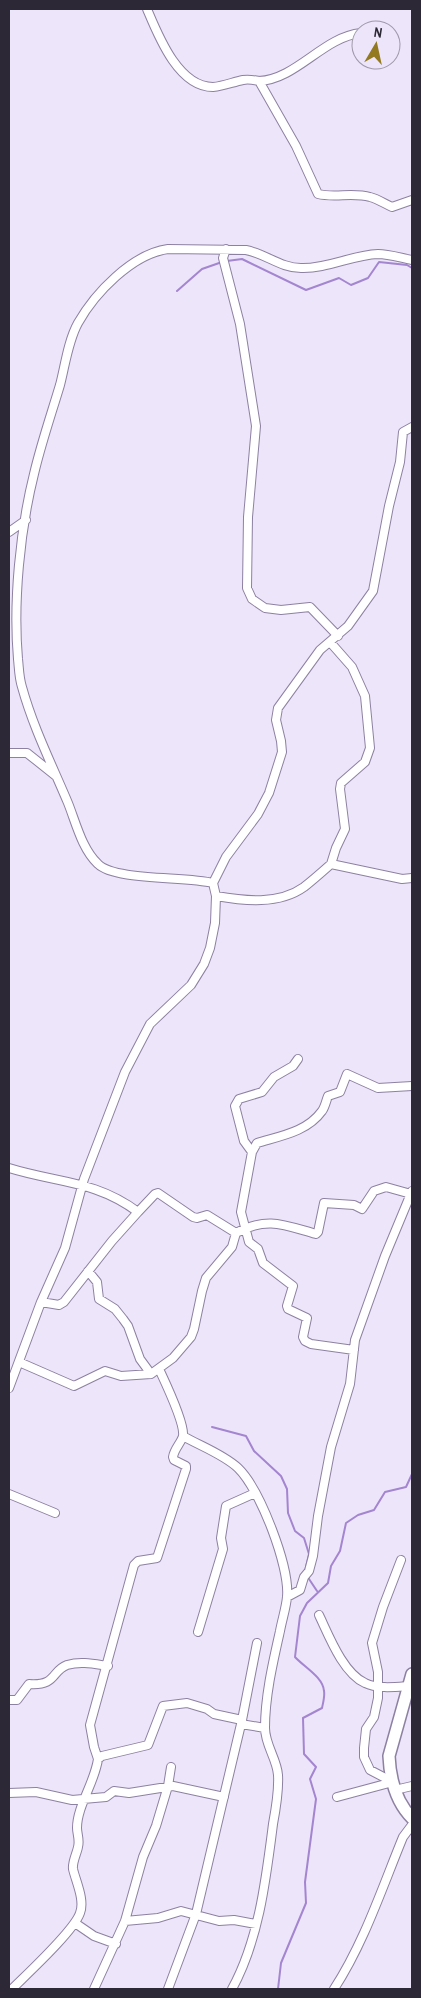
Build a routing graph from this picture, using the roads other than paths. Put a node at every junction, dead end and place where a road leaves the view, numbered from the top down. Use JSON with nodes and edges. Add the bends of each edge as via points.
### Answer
{"nodes":[{"id":1,"x":147,"y":9,"type":"edge"},
{"id":2,"x":351,"y":37,"type":"edge"},
{"id":3,"x":259,"y":81,"type":"junction"},
{"id":4,"x":412,"y":200,"type":"edge"},
{"id":5,"x":226,"y":250,"type":"junction"},
{"id":6,"x":412,"y":260,"type":"edge"},
{"id":7,"x":412,"y":427,"type":"edge"},
{"id":8,"x":26,"y":520,"type":"junction"},
{"id":9,"x":9,"y":532,"type":"edge"},
{"id":10,"x":338,"y":636,"type":"junction"},
{"id":11,"x":330,"y":642,"type":"junction"},
{"id":12,"x":9,"y":752,"type":"edge"},
{"id":13,"x":57,"y":777,"type":"junction"},
{"id":14,"x":331,"y":864,"type":"junction"},
{"id":15,"x":412,"y":878,"type":"edge"},
{"id":16,"x":212,"y":883,"type":"junction"},
{"id":17,"x":216,"y":896,"type":"junction"},
{"id":18,"x":298,"y":1059,"type":"dead end"},
{"id":19,"x":412,"y":1086,"type":"edge"},
{"id":20,"x":252,"y":1152,"type":"junction"},
{"id":21,"x":9,"y":1168,"type":"edge"},
{"id":22,"x":82,"y":1184,"type":"junction"},
{"id":23,"x":411,"y":1192,"type":"edge"},
{"id":24,"x":138,"y":1212,"type":"junction"},
{"id":25,"x":245,"y":1228,"type":"junction"},
{"id":26,"x":236,"y":1234,"type":"junction"},
{"id":27,"x":88,"y":1272,"type":"junction"},
{"id":28,"x":41,"y":1302,"type":"junction"},
{"id":29,"x":354,"y":1350,"type":"junction"},
{"id":30,"x":9,"y":1364,"type":"edge"},
{"id":31,"x":18,"y":1364,"type":"junction"},
{"id":32,"x":159,"y":1369,"type":"junction"},
{"id":33,"x":151,"y":1374,"type":"junction"},
{"id":34,"x":9,"y":1388,"type":"edge"},
{"id":35,"x":183,"y":1436,"type":"junction"},
{"id":36,"x":256,"y":1493,"type":"junction"},
{"id":37,"x":9,"y":1494,"type":"edge"},
{"id":38,"x":56,"y":1513,"type":"dead end"},
{"id":39,"x":401,"y":1560,"type":"dead end"},
{"id":40,"x":287,"y":1597,"type":"junction"},
{"id":41,"x":319,"y":1615,"type":"dead end"},
{"id":42,"x":198,"y":1632,"type":"dead end"},
{"id":43,"x":257,"y":1643,"type":"dead end"},
{"id":44,"x":108,"y":1666,"type":"junction"},
{"id":45,"x":412,"y":1674,"type":"edge"},
{"id":46,"x":377,"y":1686,"type":"junction"},
{"id":47,"x":408,"y":1686,"type":"junction"},
{"id":48,"x":9,"y":1700,"type":"edge"},
{"id":49,"x":241,"y":1722,"type":"junction"},
{"id":50,"x":265,"y":1728,"type":"junction"},
{"id":51,"x":98,"y":1759,"type":"junction"},
{"id":52,"x":172,"y":1767,"type":"dead end"},
{"id":53,"x":168,"y":1786,"type":"junction"},
{"id":54,"x":394,"y":1786,"type":"junction"},
{"id":55,"x":412,"y":1786,"type":"edge"},
{"id":56,"x":9,"y":1793,"type":"edge"},
{"id":57,"x":224,"y":1797,"type":"junction"},
{"id":58,"x":337,"y":1797,"type":"dead end"},
{"id":59,"x":85,"y":1799,"type":"junction"},
{"id":60,"x":412,"y":1818,"type":"edge"},
{"id":61,"x":412,"y":1825,"type":"edge"},
{"id":62,"x":196,"y":1914,"type":"junction"},
{"id":63,"x":125,"y":1921,"type":"junction"},
{"id":64,"x":75,"y":1923,"type":"junction"},
{"id":65,"x":256,"y":1924,"type":"junction"},
{"id":66,"x":116,"y":1944,"type":"junction"},
{"id":67,"x":12,"y":1989,"type":"edge"},
{"id":68,"x":94,"y":1989,"type":"edge"},
{"id":69,"x":168,"y":1989,"type":"edge"},
{"id":70,"x":232,"y":1989,"type":"edge"},
{"id":71,"x":334,"y":1989,"type":"edge"}],
"edges":[{"from":1,"to":3,"type":"street","via":[[166,53],[199,83],[214,87],[244,80]]},
{"from":2,"to":3,"type":"street","via":[[336,41],[288,73]]},
{"from":3,"to":4,"type":"street","via":[[299,152],[318,194],[369,196],[392,207]]},
{"from":5,"to":6,"type":"street","via":[[256,252],[285,266],[298,268],[375,254]]},
{"from":5,"to":8,"type":"street","via":[[157,250],[111,281],[92,301],[74,332],[34,476]]},
{"from":5,"to":10,"type":"street","via":[[224,267],[240,324],[256,420],[247,588],[252,599],[265,608],[313,609]]},
{"from":7,"to":10,"type":"street","via":[[403,432],[400,462],[373,591]]},
{"from":8,"to":9,"type":"street"},
{"from":8,"to":13,"type":"street","via":[[17,612],[20,680]]},
{"from":10,"to":11,"type":"street"},
{"from":11,"to":14,"type":"street","via":[[352,667],[365,696],[370,748],[365,762],[341,783],[344,829]]},
{"from":11,"to":16,"type":"street","via":[[320,650],[278,708],[276,720],[282,752],[269,793],[258,814],[226,856]]},
{"from":12,"to":13,"type":"street","via":[[27,753]]},
{"from":13,"to":16,"type":"street","via":[[88,851],[103,868],[132,875]]},
{"from":14,"to":15,"type":"street","via":[[402,880]]},
{"from":14,"to":17,"type":"street","via":[[304,887],[281,897],[244,900]]},
{"from":16,"to":17,"type":"street"},
{"from":17,"to":22,"type":"street","via":[[214,930],[204,964],[196,980],[147,1029],[125,1072]]},
{"from":18,"to":20,"type":"street","via":[[293,1066],[274,1077],[262,1092],[239,1099],[235,1106],[244,1141]]},
{"from":19,"to":20,"type":"street","via":[[378,1088],[346,1074],[340,1092],[328,1096],[324,1110],[316,1118],[302,1128],[257,1143]]},
{"from":20,"to":25,"type":"street","via":[[241,1207]]},
{"from":21,"to":22,"type":"street"},
{"from":22,"to":24,"type":"street","via":[[116,1197]]},
{"from":22,"to":28,"type":"street","via":[[65,1248]]},
{"from":23,"to":25,"type":"street","via":[[386,1187],[374,1191],[362,1209],[354,1205],[324,1203],[316,1234],[271,1222]]},
{"from":23,"to":29,"type":"street","via":[[385,1256]]},
{"from":24,"to":26,"type":"street","via":[[158,1193],[193,1217],[207,1215]]},
{"from":24,"to":27,"type":"street"},
{"from":25,"to":26,"type":"street"},
{"from":25,"to":29,"type":"street","via":[[249,1242],[258,1249],[263,1263],[292,1286],[287,1306],[307,1318],[304,1341]]},
{"from":26,"to":32,"type":"street","via":[[232,1246],[206,1278],[191,1337]]},
{"from":27,"to":28,"type":"street","via":[[64,1302],[59,1305]]},
{"from":27,"to":33,"type":"street","via":[[97,1282],[98,1299],[124,1319],[140,1359]]},
{"from":28,"to":31,"type":"street"},
{"from":29,"to":40,"type":"street","via":[[350,1384],[332,1440],[314,1556],[300,1590]]},
{"from":30,"to":31,"type":"street"},
{"from":31,"to":33,"type":"street","via":[[74,1386],[105,1371],[121,1376]]},
{"from":31,"to":34,"type":"street"},
{"from":32,"to":33,"type":"street"},
{"from":32,"to":35,"type":"street","via":[[177,1408]]},
{"from":35,"to":36,"type":"street","via":[[236,1466]]},
{"from":35,"to":44,"type":"street","via":[[172,1455],[186,1467],[179,1493],[157,1558],[138,1561],[134,1565]]},
{"from":36,"to":40,"type":"street","via":[[285,1570]]},
{"from":36,"to":42,"type":"street","via":[[226,1506],[221,1538],[223,1549]]},
{"from":37,"to":38,"type":"street"},
{"from":39,"to":46,"type":"street","via":[[372,1643],[378,1672]]},
{"from":40,"to":50,"type":"street"},
{"from":41,"to":46,"type":"street","via":[[340,1658],[355,1676]]},
{"from":43,"to":49,"type":"street"},
{"from":44,"to":48,"type":"street","via":[[85,1662],[68,1665],[50,1681],[29,1684],[16,1700]]},
{"from":44,"to":51,"type":"street","via":[[90,1725]]},
{"from":45,"to":47,"type":"street"},
{"from":46,"to":47,"type":"street"},
{"from":46,"to":54,"type":"street","via":[[376,1710],[364,1734],[364,1757],[370,1770]]},
{"from":47,"to":54,"type":"street","via":[[389,1756]]},
{"from":49,"to":50,"type":"street"},
{"from":49,"to":51,"type":"street","via":[[186,1704],[163,1706],[148,1745]]},
{"from":49,"to":57,"type":"street"},
{"from":50,"to":65,"type":"street","via":[[265,1738],[278,1774],[278,1788]]},
{"from":51,"to":59,"type":"street"},
{"from":52,"to":53,"type":"street"},
{"from":53,"to":57,"type":"street"},
{"from":53,"to":59,"type":"street","via":[[129,1793],[114,1791],[106,1797]]},
{"from":53,"to":63,"type":"street"},
{"from":54,"to":55,"type":"street"},
{"from":54,"to":58,"type":"street"},
{"from":54,"to":60,"type":"street"},
{"from":56,"to":59,"type":"street","via":[[36,1792],[72,1800]]},
{"from":57,"to":62,"type":"street"},
{"from":59,"to":64,"type":"street","via":[[77,1826],[79,1842],[73,1865],[82,1906]]},
{"from":61,"to":71,"type":"street","via":[[403,1837],[348,1967]]},
{"from":62,"to":63,"type":"street","via":[[178,1911],[158,1918]]},
{"from":62,"to":65,"type":"street","via":[[219,1921]]},
{"from":62,"to":69,"type":"street"},
{"from":63,"to":66,"type":"street"},
{"from":64,"to":66,"type":"street","via":[[94,1936]]},
{"from":64,"to":67,"type":"street"},
{"from":65,"to":70,"type":"street"},
{"from":66,"to":68,"type":"street"}]}
